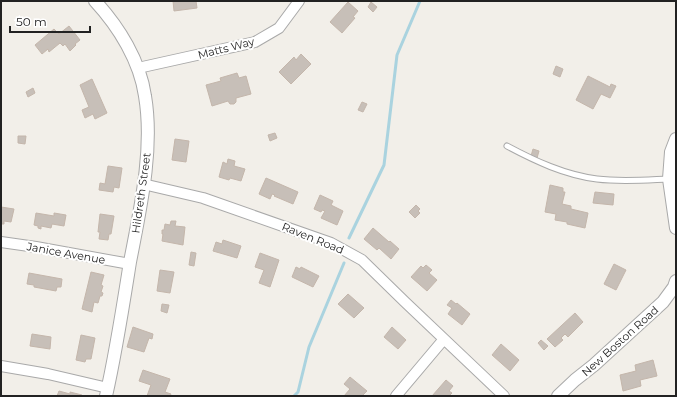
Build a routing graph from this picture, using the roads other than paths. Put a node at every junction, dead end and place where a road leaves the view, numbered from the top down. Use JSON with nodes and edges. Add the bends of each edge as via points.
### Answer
{"nodes":[{"id":1,"x":95,"y":1,"type":"edge"},
{"id":2,"x":299,"y":1,"type":"edge"},
{"id":3,"x":138,"y":68,"type":"junction"},
{"id":4,"x":676,"y":140,"type":"edge"},
{"id":5,"x":507,"y":146,"type":"dead end"},
{"id":6,"x":143,"y":184,"type":"junction"},
{"id":7,"x":672,"y":186,"type":"edge"},
{"id":8,"x":676,"y":228,"type":"edge"},
{"id":9,"x":1,"y":242,"type":"edge"},
{"id":10,"x":130,"y":264,"type":"junction"},
{"id":11,"x":676,"y":281,"type":"edge"},
{"id":12,"x":444,"y":339,"type":"junction"},
{"id":13,"x":1,"y":366,"type":"edge"},
{"id":14,"x":107,"y":392,"type":"edge"},
{"id":15,"x":396,"y":396,"type":"edge"},
{"id":16,"x":504,"y":396,"type":"edge"},
{"id":17,"x":558,"y":396,"type":"edge"}],
"edges":[{"from":1,"to":3,"type":"street","name":"Hildreth Street","via":[[123,39]]},
{"from":2,"to":3,"type":"street","name":"Matts Way","via":[[279,28],[255,42]]},
{"from":3,"to":6,"type":"street","name":"Hildreth Street","via":[[145,96],[148,136]]},
{"from":4,"to":7,"type":"street","via":[[671,152]]},
{"from":5,"to":7,"type":"lane","via":[[556,168],[585,177]]},
{"from":6,"to":10,"type":"street","name":"Hildreth Street"},
{"from":6,"to":12,"type":"street","name":"Raven Road","via":[[203,198],[331,243],[362,260]]},
{"from":7,"to":8,"type":"street"},
{"from":9,"to":10,"type":"street","name":"Janice Avenue"},
{"from":10,"to":14,"type":"street","name":"Hildreth Street"},
{"from":11,"to":17,"type":"street","name":"New Boston Road","via":[[663,302]]},
{"from":12,"to":15,"type":"street"},
{"from":12,"to":16,"type":"street","name":"Raven Road"},
{"from":13,"to":14,"type":"street","via":[[48,374]]}]}
